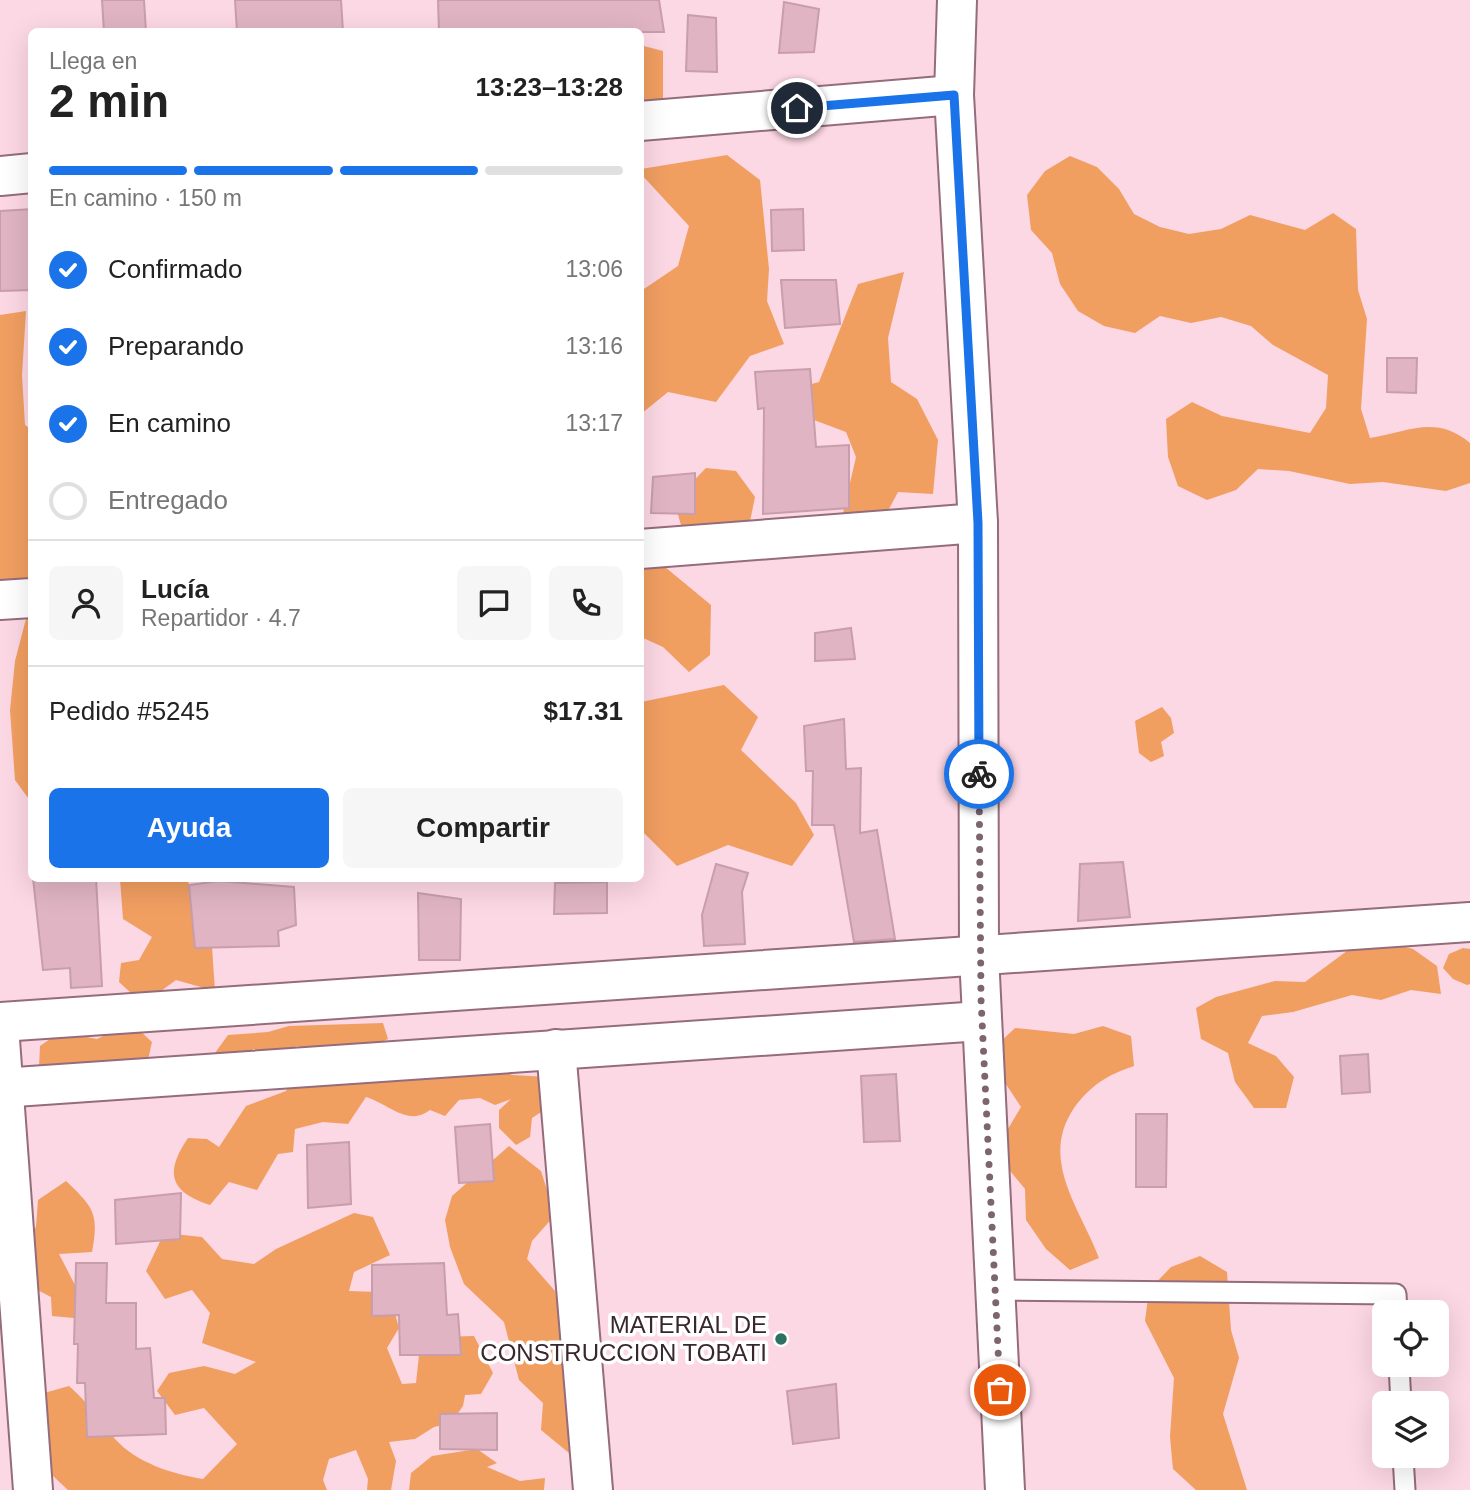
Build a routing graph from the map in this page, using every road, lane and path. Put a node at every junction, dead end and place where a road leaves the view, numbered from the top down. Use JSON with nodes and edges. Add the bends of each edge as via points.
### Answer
{"nodes":[{"id":1,"x":957,"y":0,"type":"edge"},
{"id":2,"x":954,"y":95,"type":"junction"},
{"id":3,"x":644,"y":121,"type":"edge"},
{"id":4,"x":28,"y":173,"type":"edge"},
{"id":5,"x":0,"y":176,"type":"edge"},
{"id":6,"x":978,"y":523,"type":"junction"},
{"id":7,"x":644,"y":549,"type":"edge"},
{"id":8,"x":28,"y":597,"type":"edge"},
{"id":9,"x":0,"y":600,"type":"edge"},
{"id":10,"x":1470,"y":922,"type":"edge"},
{"id":11,"x":979,"y":955,"type":"junction"},
{"id":12,"x":981,"y":1021,"type":"junction"},
{"id":13,"x":0,"y":1022,"type":"edge"},
{"id":14,"x":0,"y":1040,"type":"edge"},
{"id":15,"x":556,"y":1049,"type":"junction"},
{"id":16,"x":2,"y":1088,"type":"edge"},
{"id":17,"x":995,"y":1290,"type":"junction"},
{"id":18,"x":1396,"y":1300,"type":"edge"},
{"id":19,"x":1404,"y":1468,"type":"edge"},
{"id":20,"x":33,"y":1490,"type":"edge"},
{"id":21,"x":593,"y":1490,"type":"edge"},
{"id":22,"x":1005,"y":1490,"type":"edge"},
{"id":23,"x":1405,"y":1490,"type":"edge"}],
"edges":[{"from":1,"to":2,"type":"street"},
{"from":2,"to":3,"type":"street"},
{"from":2,"to":6,"type":"street"},
{"from":4,"to":5,"type":"street"},
{"from":6,"to":7,"type":"street"},
{"from":6,"to":11,"type":"street"},
{"from":8,"to":9,"type":"street"},
{"from":10,"to":11,"type":"street"},
{"from":11,"to":12,"type":"street"},
{"from":11,"to":13,"type":"street"},
{"from":12,"to":15,"type":"street"},
{"from":12,"to":17,"type":"street"},
{"from":14,"to":16,"type":"street"},
{"from":15,"to":16,"type":"street"},
{"from":15,"to":21,"type":"street"},
{"from":16,"to":20,"type":"street"},
{"from":17,"to":18,"type":"lane","via":[[1396,1294]]},
{"from":17,"to":22,"type":"street"},
{"from":19,"to":23,"type":"lane"}]}
